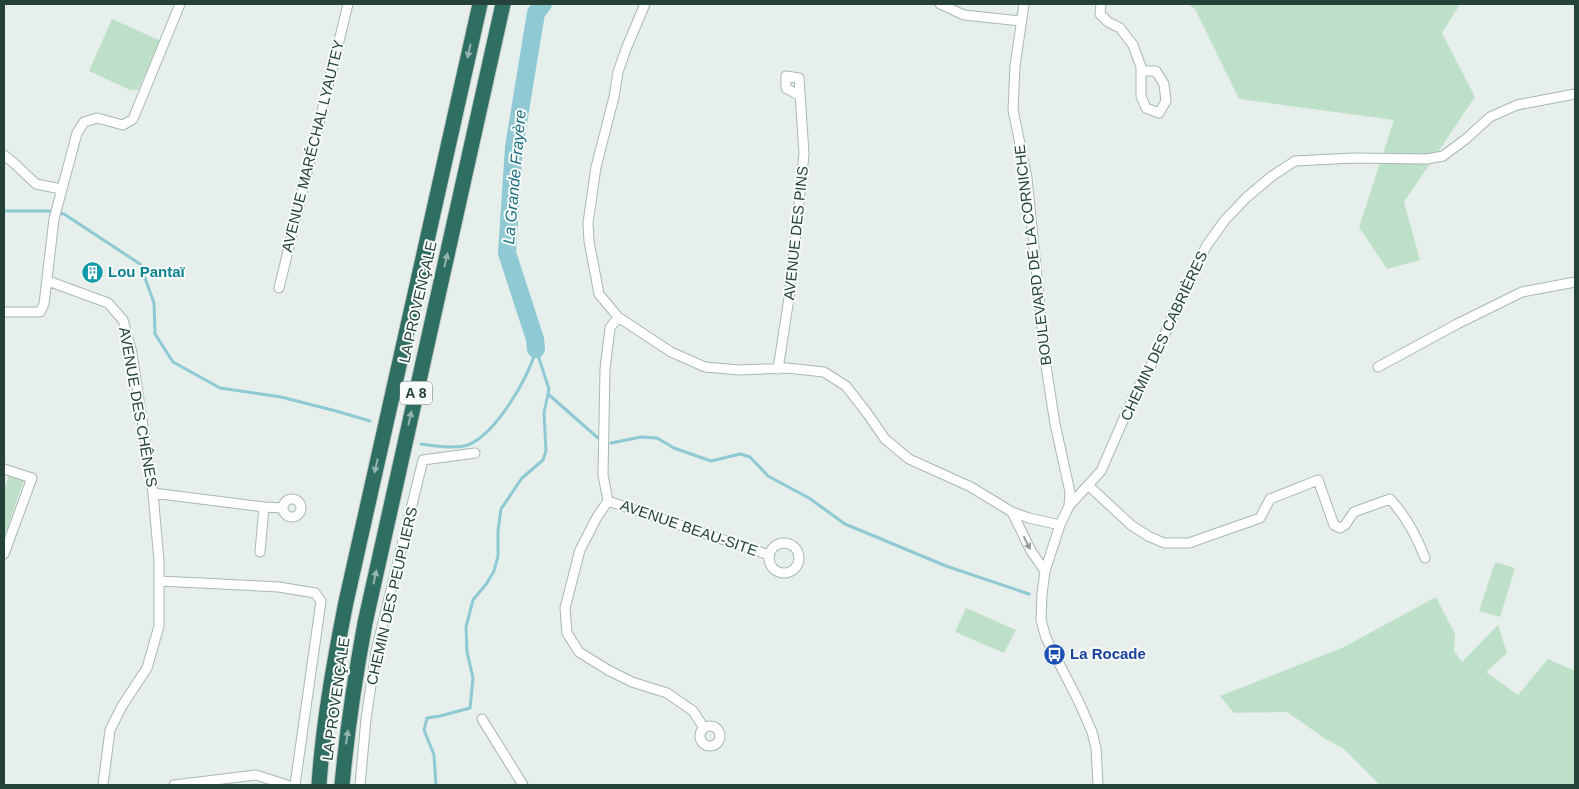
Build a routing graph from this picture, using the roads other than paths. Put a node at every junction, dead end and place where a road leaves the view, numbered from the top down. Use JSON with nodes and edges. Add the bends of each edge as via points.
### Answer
{"nodes":[{"id":1,"x":180,"y":4,"type":"edge"},
{"id":2,"x":348,"y":4,"type":"edge"},
{"id":3,"x":480,"y":4,"type":"edge"},
{"id":4,"x":503,"y":4,"type":"edge"},
{"id":5,"x":645,"y":4,"type":"edge"},
{"id":6,"x":940,"y":4,"type":"edge"},
{"id":7,"x":1024,"y":4,"type":"edge"},
{"id":8,"x":1100,"y":4,"type":"edge"},
{"id":9,"x":1021,"y":21,"type":"junction"},
{"id":10,"x":1141,"y":71,"type":"junction"},
{"id":11,"x":1575,"y":94,"type":"edge"},
{"id":12,"x":800,"y":96,"type":"dead end"},
{"id":13,"x":4,"y":155,"type":"edge"},
{"id":14,"x":61,"y":189,"type":"junction"},
{"id":15,"x":48,"y":281,"type":"junction"},
{"id":16,"x":1575,"y":282,"type":"edge"},
{"id":17,"x":279,"y":288,"type":"dead end"},
{"id":18,"x":4,"y":312,"type":"edge"},
{"id":19,"x":618,"y":317,"type":"junction"},
{"id":20,"x":1378,"y":367,"type":"dead end"},
{"id":21,"x":778,"y":369,"type":"junction"},
{"id":22,"x":474,"y":453,"type":"dead end"},
{"id":23,"x":4,"y":472,"type":"edge"},
{"id":24,"x":1089,"y":486,"type":"junction"},
{"id":25,"x":153,"y":493,"type":"junction"},
{"id":26,"x":608,"y":501,"type":"junction"},
{"id":27,"x":1070,"y":506,"type":"junction"},
{"id":28,"x":264,"y":507,"type":"junction"},
{"id":29,"x":283,"y":508,"type":"dead end"},
{"id":30,"x":1012,"y":512,"type":"junction"},
{"id":31,"x":1060,"y":525,"type":"junction"},
{"id":32,"x":260,"y":552,"type":"dead end"},
{"id":33,"x":4,"y":554,"type":"edge"},
{"id":34,"x":769,"y":555,"type":"dead end"},
{"id":35,"x":1425,"y":558,"type":"dead end"},
{"id":36,"x":1046,"y":571,"type":"junction"},
{"id":37,"x":159,"y":581,"type":"junction"},
{"id":38,"x":482,"y":719,"type":"dead end"},
{"id":39,"x":704,"y":728,"type":"dead end"},
{"id":40,"x":103,"y":785,"type":"edge"},
{"id":41,"x":174,"y":785,"type":"edge"},
{"id":42,"x":287,"y":785,"type":"edge"},
{"id":43,"x":295,"y":785,"type":"edge"},
{"id":44,"x":319,"y":785,"type":"edge"},
{"id":45,"x":342,"y":785,"type":"edge"},
{"id":46,"x":360,"y":785,"type":"edge"},
{"id":47,"x":523,"y":785,"type":"edge"},
{"id":48,"x":1098,"y":785,"type":"edge"}],
"edges":[{"from":1,"to":14,"type":"street","via":[[133,119],[122,124],[97,118],[84,122],[77,133]]},
{"from":2,"to":17,"type":"street","name":"AVENUE MARÉCHAL LYAUTEY"},
{"from":3,"to":44,"type":"highway","name":"LA PROVENÇALE","number":"A 8","one_way":true,"via":[[344,610],[327,710]]},
{"from":45,"to":4,"type":"highway","name":"LA PROVENÇALE","number":"A 8","one_way":true,"via":[[365,623]]},
{"from":5,"to":19,"type":"street","via":[[618,72],[596,167],[588,223],[600,294]]},
{"from":6,"to":9,"type":"street","via":[[964,15]]},
{"from":7,"to":9,"type":"street","name":"BOULEVARD DE LA CORNICHE"},
{"from":8,"to":10,"type":"street","via":[[1100,14],[1120,28],[1133,45]]},
{"from":9,"to":27,"type":"street","name":"BOULEVARD DE LA CORNICHE","via":[[1013,110],[1027,178],[1046,366]]},
{"from":10,"to":10,"type":"street","via":[[1141,96],[1146,108],[1158,113],[1166,101],[1164,84],[1156,71]]},
{"from":11,"to":24,"type":"street","name":"CHEMIN DES CABRIÈRES","via":[[1517,105],[1490,118],[1442,156],[1295,161],[1272,176],[1225,220],[1207,245],[1101,471]]},
{"from":12,"to":21,"type":"street","name":"AVENUE DES PINS","via":[[804,154],[790,298]]},
{"from":13,"to":14,"type":"street","via":[[36,184]]},
{"from":14,"to":15,"type":"street","via":[[54,219]]},
{"from":15,"to":18,"type":"street","via":[[40,312]]},
{"from":15,"to":25,"type":"street","name":"AVENUE DES CHÊNES","via":[[108,303],[124,320]]},
{"from":16,"to":20,"type":"street","via":[[1522,292]]},
{"from":19,"to":21,"type":"street","via":[[671,352],[704,367]]},
{"from":19,"to":26,"type":"street","via":[[610,328],[605,369],[603,475]]},
{"from":21,"to":30,"type":"street","via":[[824,372],[846,386],[885,439],[909,459],[971,487]]},
{"from":22,"to":46,"type":"street","name":"CHEMIN DES PEUPLIERS","via":[[423,460],[376,652]]},
{"from":23,"to":33,"type":"street","via":[[32,478]]},
{"from":24,"to":27,"type":"street","name":"CHEMIN DES CABRIÈRES"},
{"from":24,"to":35,"type":"street","via":[[1131,525],[1148,536],[1164,542],[1189,542],[1260,518],[1270,499],[1318,480],[1334,525],[1340,528],[1354,512],[1390,499],[1420,544]]},
{"from":25,"to":28,"type":"street"},
{"from":25,"to":37,"type":"street","name":"AVENUE DES CHÊNES"},
{"from":26,"to":34,"type":"street","name":"AVENUE BEAU-SITE"},
{"from":26,"to":39,"type":"street","via":[[580,550],[565,608],[567,632],[579,652],[632,682],[667,693],[693,711]]},
{"from":27,"to":31,"type":"street","name":"CHEMIN DES CABRIÈRES"},
{"from":28,"to":29,"type":"street"},
{"from":28,"to":32,"type":"street"},
{"from":30,"to":31,"type":"street"},
{"from":30,"to":36,"type":"street","one_way":true,"via":[[1031,551]]},
{"from":31,"to":36,"type":"street","name":"CHEMIN DES CABRIÈRES"},
{"from":36,"to":48,"type":"street","name":"CHEMIN DES CABRIÈRES","via":[[1041,620],[1046,638],[1092,732]]},
{"from":37,"to":40,"type":"street","name":"AVENUE DES CHÊNES","via":[[159,626],[147,668],[110,730]]},
{"from":37,"to":43,"type":"street","via":[[278,587],[315,593],[321,601]]},
{"from":38,"to":47,"type":"street"},
{"from":41,"to":42,"type":"street","via":[[256,775]]}]}
